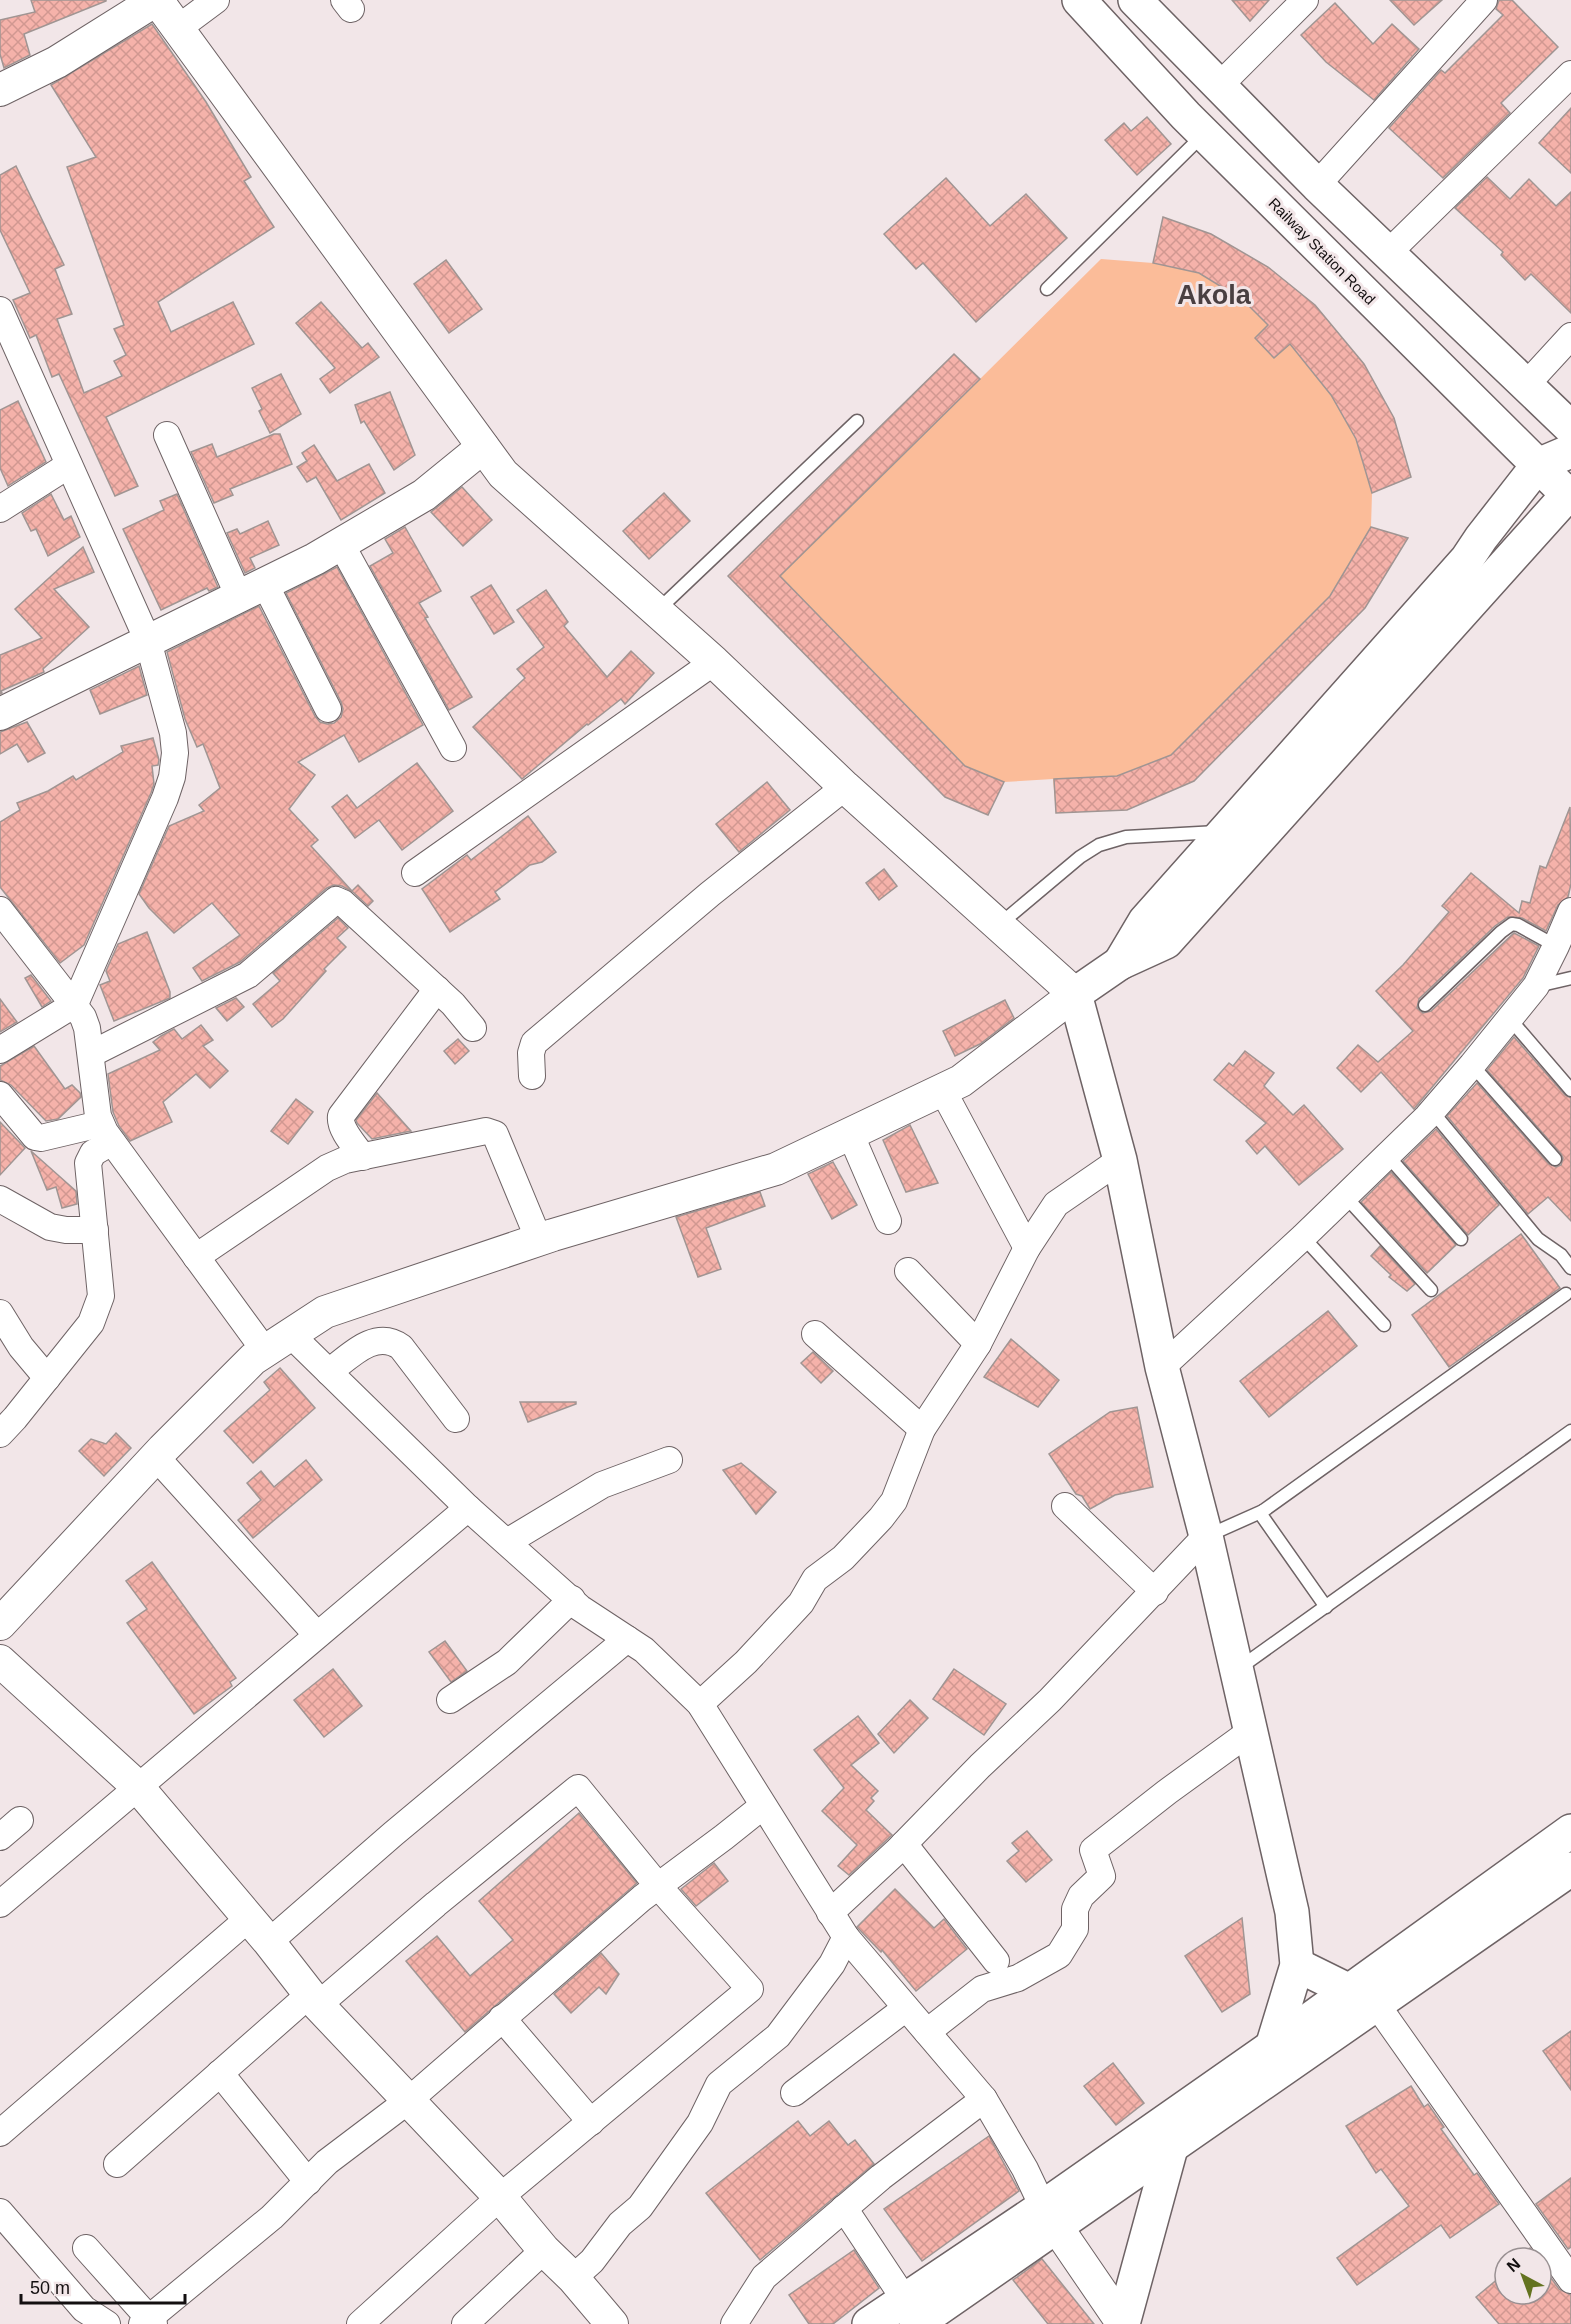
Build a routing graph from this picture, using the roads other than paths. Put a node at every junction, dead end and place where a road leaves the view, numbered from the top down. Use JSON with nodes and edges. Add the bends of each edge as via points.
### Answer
{"nodes":[{"id":1,"x":157,"y":0,"type":"edge"},
{"id":2,"x":216,"y":0,"type":"edge"},
{"id":3,"x":1079,"y":0,"type":"edge"},
{"id":4,"x":1135,"y":0,"type":"edge"},
{"id":5,"x":1305,"y":0,"type":"edge"},
{"id":6,"x":1484,"y":0,"type":"edge"},
{"id":7,"x":177,"y":29,"type":"junction"},
{"id":8,"x":1571,"y":74,"type":"edge"},
{"id":9,"x":1218,"y":87,"type":"junction"},
{"id":10,"x":0,"y":90,"type":"edge"},
{"id":11,"x":1204,"y":134,"type":"junction"},
{"id":12,"x":1317,"y":185,"type":"junction"},
{"id":13,"x":1387,"y":254,"type":"junction"},
{"id":14,"x":1047,"y":289,"type":"dead end"},
{"id":15,"x":0,"y":310,"type":"edge"},
{"id":16,"x":1571,"y":336,"type":"edge"},
{"id":17,"x":1526,"y":385,"type":"junction"},
{"id":18,"x":857,"y":421,"type":"dead end"},
{"id":19,"x":1571,"y":428,"type":"edge"},
{"id":20,"x":167,"y":435,"type":"dead end"},
{"id":21,"x":483,"y":447,"type":"junction"},
{"id":22,"x":1571,"y":451,"type":"edge"},
{"id":23,"x":69,"y":465,"type":"junction"},
{"id":24,"x":1538,"y":465,"type":"junction"},
{"id":25,"x":1570,"y":494,"type":"edge"},
{"id":26,"x":0,"y":509,"type":"edge"},
{"id":27,"x":341,"y":544,"type":"junction"},
{"id":28,"x":252,"y":590,"type":"junction"},
{"id":29,"x":657,"y":611,"type":"junction"},
{"id":30,"x":148,"y":641,"type":"junction"},
{"id":31,"x":714,"y":662,"type":"junction"},
{"id":32,"x":1368,"y":694,"type":"junction"},
{"id":33,"x":328,"y":709,"type":"dead end"},
{"id":34,"x":0,"y":714,"type":"edge"},
{"id":35,"x":453,"y":748,"type":"dead end"},
{"id":36,"x":845,"y":787,"type":"junction"},
{"id":37,"x":1224,"y":832,"type":"junction"},
{"id":38,"x":415,"y":873,"type":"dead end"},
{"id":39,"x":0,"y":910,"type":"edge"},
{"id":40,"x":1571,"y":911,"type":"edge"},
{"id":41,"x":999,"y":925,"type":"junction"},
{"id":42,"x":1556,"y":946,"type":"junction"},
{"id":43,"x":1120,"y":963,"type":"junction"},
{"id":44,"x":1571,"y":978,"type":"edge"},
{"id":45,"x":1536,"y":986,"type":"junction"},
{"id":46,"x":438,"y":989,"type":"junction"},
{"id":47,"x":1075,"y":993,"type":"junction"},
{"id":48,"x":75,"y":1004,"type":"junction"},
{"id":49,"x":1425,"y":1005,"type":"dead end"},
{"id":50,"x":1510,"y":1019,"type":"junction"},
{"id":51,"x":473,"y":1028,"type":"dead end"},
{"id":52,"x":1,"y":1048,"type":"edge"},
{"id":53,"x":91,"y":1054,"type":"junction"},
{"id":54,"x":1472,"y":1065,"type":"junction"},
{"id":55,"x":532,"y":1076,"type":"dead end"},
{"id":56,"x":942,"y":1089,"type":"junction"},
{"id":57,"x":1571,"y":1090,"type":"edge"},
{"id":58,"x":0,"y":1095,"type":"edge"},
{"id":59,"x":1432,"y":1111,"type":"junction"},
{"id":60,"x":106,"y":1133,"type":"junction"},
{"id":61,"x":850,"y":1133,"type":"junction"},
{"id":62,"x":1387,"y":1155,"type":"junction"},
{"id":63,"x":363,"y":1157,"type":"junction"},
{"id":64,"x":1555,"y":1159,"type":"dead end"},
{"id":65,"x":1120,"y":1160,"type":"junction"},
{"id":66,"x":1345,"y":1196,"type":"junction"},
{"id":67,"x":0,"y":1199,"type":"edge"},
{"id":68,"x":888,"y":1221,"type":"dead end"},
{"id":69,"x":95,"y":1230,"type":"junction"},
{"id":70,"x":1303,"y":1237,"type":"junction"},
{"id":71,"x":1461,"y":1239,"type":"dead end"},
{"id":72,"x":539,"y":1240,"type":"junction"},
{"id":73,"x":1027,"y":1248,"type":"junction"},
{"id":74,"x":196,"y":1257,"type":"junction"},
{"id":75,"x":1571,"y":1268,"type":"edge"},
{"id":76,"x":908,"y":1271,"type":"dead end"},
{"id":77,"x":1431,"y":1290,"type":"dead end"},
{"id":78,"x":1566,"y":1294,"type":"dead end"},
{"id":79,"x":0,"y":1313,"type":"edge"},
{"id":80,"x":1384,"y":1325,"type":"dead end"},
{"id":81,"x":815,"y":1335,"type":"dead end"},
{"id":82,"x":278,"y":1343,"type":"junction"},
{"id":83,"x":978,"y":1344,"type":"junction"},
{"id":84,"x":1162,"y":1367,"type":"junction"},
{"id":85,"x":329,"y":1372,"type":"junction"},
{"id":86,"x":47,"y":1378,"type":"junction"},
{"id":87,"x":456,"y":1419,"type":"dead end"},
{"id":88,"x":922,"y":1429,"type":"junction"},
{"id":89,"x":1571,"y":1431,"type":"edge"},
{"id":90,"x":0,"y":1434,"type":"edge"},
{"id":91,"x":156,"y":1457,"type":"junction"},
{"id":92,"x":669,"y":1460,"type":"dead end"},
{"id":93,"x":1065,"y":1506,"type":"dead end"},
{"id":94,"x":468,"y":1508,"type":"junction"},
{"id":95,"x":1263,"y":1511,"type":"junction"},
{"id":96,"x":1206,"y":1536,"type":"junction"},
{"id":97,"x":507,"y":1542,"type":"junction"},
{"id":98,"x":1155,"y":1592,"type":"junction"},
{"id":99,"x":572,"y":1599,"type":"junction"},
{"id":100,"x":1326,"y":1606,"type":"junction"},
{"id":101,"x":0,"y":1623,"type":"edge"},
{"id":102,"x":316,"y":1635,"type":"junction"},
{"id":103,"x":627,"y":1639,"type":"junction"},
{"id":104,"x":0,"y":1661,"type":"edge"},
{"id":105,"x":1237,"y":1670,"type":"junction"},
{"id":106,"x":450,"y":1700,"type":"dead end"},
{"id":107,"x":700,"y":1704,"type":"junction"},
{"id":108,"x":1251,"y":1731,"type":"junction"},
{"id":109,"x":138,"y":1786,"type":"junction"},
{"id":110,"x":763,"y":1806,"type":"junction"},
{"id":111,"x":20,"y":1820,"type":"dead end"},
{"id":112,"x":1571,"y":1831,"type":"edge"},
{"id":113,"x":0,"y":1837,"type":"edge"},
{"id":114,"x":904,"y":1844,"type":"junction"},
{"id":115,"x":1571,"y":1869,"type":"edge"},
{"id":116,"x":658,"y":1886,"type":"junction"},
{"id":117,"x":0,"y":1905,"type":"edge"},
{"id":118,"x":830,"y":1913,"type":"junction"},
{"id":119,"x":248,"y":1919,"type":"junction"},
{"id":120,"x":846,"y":1937,"type":"junction"},
{"id":121,"x":269,"y":1942,"type":"junction"},
{"id":122,"x":996,"y":1961,"type":"dead end"},
{"id":123,"x":1297,"y":1965,"type":"junction"},
{"id":124,"x":1364,"y":1998,"type":"junction"},
{"id":125,"x":314,"y":2000,"type":"junction"},
{"id":126,"x":906,"y":2008,"type":"junction"},
{"id":127,"x":502,"y":2018,"type":"junction"},
{"id":128,"x":927,"y":2032,"type":"junction"},
{"id":129,"x":1270,"y":2048,"type":"junction"},
{"id":130,"x":220,"y":2073,"type":"junction"},
{"id":131,"x":1262,"y":2083,"type":"junction"},
{"id":132,"x":794,"y":2093,"type":"dead end"},
{"id":133,"x":984,"y":2099,"type":"junction"},
{"id":134,"x":409,"y":2100,"type":"junction"},
{"id":135,"x":591,"y":2122,"type":"junction"},
{"id":136,"x":0,"y":2133,"type":"edge"},
{"id":137,"x":1171,"y":2148,"type":"junction"},
{"id":138,"x":117,"y":2164,"type":"dead end"},
{"id":139,"x":308,"y":2182,"type":"junction"},
{"id":140,"x":500,"y":2197,"type":"junction"},
{"id":141,"x":844,"y":2208,"type":"junction"},
{"id":142,"x":0,"y":2212,"type":"edge"},
{"id":143,"x":1049,"y":2217,"type":"junction"},
{"id":144,"x":86,"y":2248,"type":"dead end"},
{"id":145,"x":544,"y":2250,"type":"junction"},
{"id":146,"x":573,"y":2278,"type":"junction"},
{"id":147,"x":1571,"y":2280,"type":"edge"},
{"id":148,"x":910,"y":2312,"type":"edge"},
{"id":149,"x":148,"y":2322,"type":"edge"},
{"id":150,"x":107,"y":2324,"type":"edge"},
{"id":151,"x":360,"y":2324,"type":"edge"},
{"id":152,"x":465,"y":2324,"type":"edge"},
{"id":153,"x":612,"y":2324,"type":"edge"},
{"id":154,"x":734,"y":2324,"type":"edge"},
{"id":155,"x":869,"y":2324,"type":"edge"},
{"id":156,"x":1124,"y":2324,"type":"edge"}],
"edges":[{"from":1,"to":7,"type":"street"},
{"from":1,"to":10,"type":"street","via":[[57,62]]},
{"from":2,"to":7,"type":"street"},
{"from":3,"to":11,"type":"main road","name":"Railway Station Road"},
{"from":4,"to":9,"type":"main road"},
{"from":5,"to":9,"type":"street"},
{"from":6,"to":12,"type":"street"},
{"from":7,"to":21,"type":"street"},
{"from":8,"to":13,"type":"street"},
{"from":9,"to":12,"type":"main road"},
{"from":11,"to":14,"type":"lane"},
{"from":11,"to":24,"type":"main road","name":"Railway Station Road"},
{"from":12,"to":13,"type":"main road"},
{"from":13,"to":17,"type":"main road"},
{"from":15,"to":23,"type":"street"},
{"from":16,"to":17,"type":"street"},
{"from":17,"to":19,"type":"main road"},
{"from":18,"to":29,"type":"lane"},
{"from":20,"to":28,"type":"street"},
{"from":21,"to":27,"type":"street","via":[[424,495]]},
{"from":21,"to":29,"type":"street","via":[[503,474]]},
{"from":22,"to":24,"type":"main road"},
{"from":23,"to":26,"type":"street"},
{"from":23,"to":30,"type":"street"},
{"from":24,"to":25,"type":"main road","name":"Railway Station Road"},
{"from":24,"to":32,"type":"main road","via":[[1480,538]]},
{"from":25,"to":32,"type":"main road"},
{"from":27,"to":28,"type":"street"},
{"from":27,"to":35,"type":"street"},
{"from":28,"to":30,"type":"street"},
{"from":28,"to":33,"type":"street"},
{"from":29,"to":31,"type":"street"},
{"from":30,"to":34,"type":"street"},
{"from":30,"to":48,"type":"street","via":[[172,733],[172,777]]},
{"from":31,"to":36,"type":"street"},
{"from":31,"to":38,"type":"street"},
{"from":32,"to":37,"type":"main road"},
{"from":32,"to":43,"type":"main road","via":[[1166,942]]},
{"from":36,"to":41,"type":"street"},
{"from":36,"to":55,"type":"street","via":[[710,894],[534,1043]]},
{"from":37,"to":41,"type":"lane","via":[[1126,837],[1099,845]]},
{"from":37,"to":43,"type":"main road","via":[[1144,921]]},
{"from":39,"to":48,"type":"street"},
{"from":40,"to":42,"type":"street"},
{"from":41,"to":47,"type":"street"},
{"from":42,"to":45,"type":"street"},
{"from":42,"to":49,"type":"lane","via":[[1512,924]]},
{"from":43,"to":47,"type":"main road"},
{"from":44,"to":45,"type":"lane"},
{"from":45,"to":50,"type":"street"},
{"from":46,"to":51,"type":"street"},
{"from":46,"to":53,"type":"street","via":[[336,900],[248,975]]},
{"from":46,"to":63,"type":"street","via":[[341,1116],[343,1127]]},
{"from":47,"to":56,"type":"street","via":[[961,1081]]},
{"from":47,"to":65,"type":"main road"},
{"from":48,"to":52,"type":"street"},
{"from":48,"to":53,"type":"street","via":[[84,1017]]},
{"from":50,"to":54,"type":"street"},
{"from":50,"to":57,"type":"lane"},
{"from":53,"to":60,"type":"street"},
{"from":54,"to":59,"type":"street"},
{"from":54,"to":64,"type":"lane"},
{"from":56,"to":61,"type":"street"},
{"from":56,"to":73,"type":"street"},
{"from":58,"to":60,"type":"street","via":[[35,1137]]},
{"from":59,"to":62,"type":"street"},
{"from":59,"to":75,"type":"lane","via":[[1538,1239],[1561,1255]]},
{"from":60,"to":69,"type":"street","via":[[88,1162]]},
{"from":60,"to":74,"type":"street"},
{"from":61,"to":68,"type":"street"},
{"from":61,"to":72,"type":"street","via":[[776,1169]]},
{"from":62,"to":66,"type":"street"},
{"from":62,"to":71,"type":"lane"},
{"from":63,"to":72,"type":"street","via":[[491,1131]]},
{"from":63,"to":74,"type":"street","via":[[327,1168]]},
{"from":65,"to":73,"type":"street","via":[[1056,1204]]},
{"from":65,"to":84,"type":"main road"},
{"from":66,"to":70,"type":"street"},
{"from":66,"to":77,"type":"lane"},
{"from":67,"to":69,"type":"street","via":[[50,1227]]},
{"from":69,"to":86,"type":"street","via":[[101,1296],[98,1309]]},
{"from":70,"to":80,"type":"lane"},
{"from":70,"to":84,"type":"street"},
{"from":72,"to":82,"type":"street","via":[[325,1312]]},
{"from":73,"to":83,"type":"street"},
{"from":74,"to":82,"type":"street"},
{"from":76,"to":83,"type":"street"},
{"from":78,"to":95,"type":"lane"},
{"from":79,"to":86,"type":"street"},
{"from":81,"to":88,"type":"street"},
{"from":82,"to":85,"type":"street"},
{"from":82,"to":91,"type":"street","via":[[252,1359]]},
{"from":83,"to":88,"type":"street"},
{"from":84,"to":96,"type":"main road"},
{"from":85,"to":87,"type":"street","via":[[363,1345],[391,1341],[401,1347]]},
{"from":85,"to":94,"type":"street"},
{"from":86,"to":90,"type":"street"},
{"from":88,"to":107,"type":"street","via":[[894,1501],[881,1518],[843,1558],[814,1579],[801,1603]]},
{"from":89,"to":100,"type":"lane"},
{"from":91,"to":101,"type":"street"},
{"from":91,"to":102,"type":"street"},
{"from":92,"to":97,"type":"street","via":[[602,1485]]},
{"from":93,"to":98,"type":"street"},
{"from":94,"to":97,"type":"street"},
{"from":94,"to":102,"type":"street"},
{"from":95,"to":96,"type":"lane"},
{"from":95,"to":100,"type":"lane","via":[[1262,1515]]},
{"from":96,"to":98,"type":"street"},
{"from":96,"to":105,"type":"main road"},
{"from":97,"to":99,"type":"street"},
{"from":98,"to":114,"type":"street"},
{"from":99,"to":103,"type":"street"},
{"from":99,"to":106,"type":"street","via":[[507,1662]]},
{"from":100,"to":105,"type":"lane"},
{"from":102,"to":109,"type":"street"},
{"from":103,"to":107,"type":"street","via":[[644,1650]]},
{"from":103,"to":121,"type":"street"},
{"from":104,"to":109,"type":"street"},
{"from":105,"to":108,"type":"main road"},
{"from":107,"to":110,"type":"street"},
{"from":108,"to":123,"type":"main road","via":[[1292,1912]]},
{"from":108,"to":128,"type":"street","via":[[1093,1850],[1102,1876],[1081,1896],[1075,1909],[1075,1929],[1059,1955],[1018,1978],[982,1989]]},
{"from":109,"to":117,"type":"street"},
{"from":109,"to":119,"type":"street"},
{"from":110,"to":116,"type":"street"},
{"from":110,"to":118,"type":"street"},
{"from":111,"to":113,"type":"street"},
{"from":112,"to":124,"type":"main road"},
{"from":114,"to":118,"type":"street"},
{"from":114,"to":122,"type":"street"},
{"from":115,"to":124,"type":"main road"},
{"from":116,"to":125,"type":"street","via":[[578,1788]]},
{"from":116,"to":127,"type":"street"},
{"from":116,"to":135,"type":"street","via":[[750,1989]]},
{"from":118,"to":120,"type":"street"},
{"from":119,"to":121,"type":"street"},
{"from":119,"to":136,"type":"street"},
{"from":120,"to":126,"type":"street"},
{"from":120,"to":146,"type":"street","via":[[832,1964],[778,2036],[719,2084],[700,2123],[639,2207]]},
{"from":121,"to":125,"type":"street"},
{"from":123,"to":124,"type":"main road"},
{"from":123,"to":129,"type":"main road"},
{"from":124,"to":129,"type":"main road"},
{"from":124,"to":131,"type":"main road"},
{"from":124,"to":147,"type":"street"},
{"from":125,"to":130,"type":"street"},
{"from":125,"to":134,"type":"street"},
{"from":126,"to":128,"type":"street"},
{"from":126,"to":132,"type":"street"},
{"from":127,"to":134,"type":"street"},
{"from":127,"to":135,"type":"street"},
{"from":128,"to":133,"type":"street"},
{"from":129,"to":131,"type":"main road"},
{"from":129,"to":143,"type":"main road"},
{"from":130,"to":138,"type":"street"},
{"from":130,"to":139,"type":"street"},
{"from":131,"to":137,"type":"main road"},
{"from":133,"to":141,"type":"street"},
{"from":133,"to":143,"type":"street"},
{"from":134,"to":139,"type":"street","via":[[327,2162]]},
{"from":134,"to":140,"type":"street"},
{"from":135,"to":140,"type":"street"},
{"from":137,"to":143,"type":"main road"},
{"from":137,"to":156,"type":"main road"},
{"from":139,"to":149,"type":"street"},
{"from":140,"to":145,"type":"street"},
{"from":140,"to":151,"type":"street"},
{"from":141,"to":148,"type":"street"},
{"from":141,"to":154,"type":"street","via":[[764,2277]]},
{"from":142,"to":150,"type":"street","via":[[84,2309]]},
{"from":143,"to":148,"type":"main road"},
{"from":143,"to":156,"type":"street"},
{"from":144,"to":149,"type":"street"},
{"from":145,"to":146,"type":"street"},
{"from":145,"to":152,"type":"street"},
{"from":146,"to":153,"type":"street"},
{"from":148,"to":155,"type":"main road"}]}
